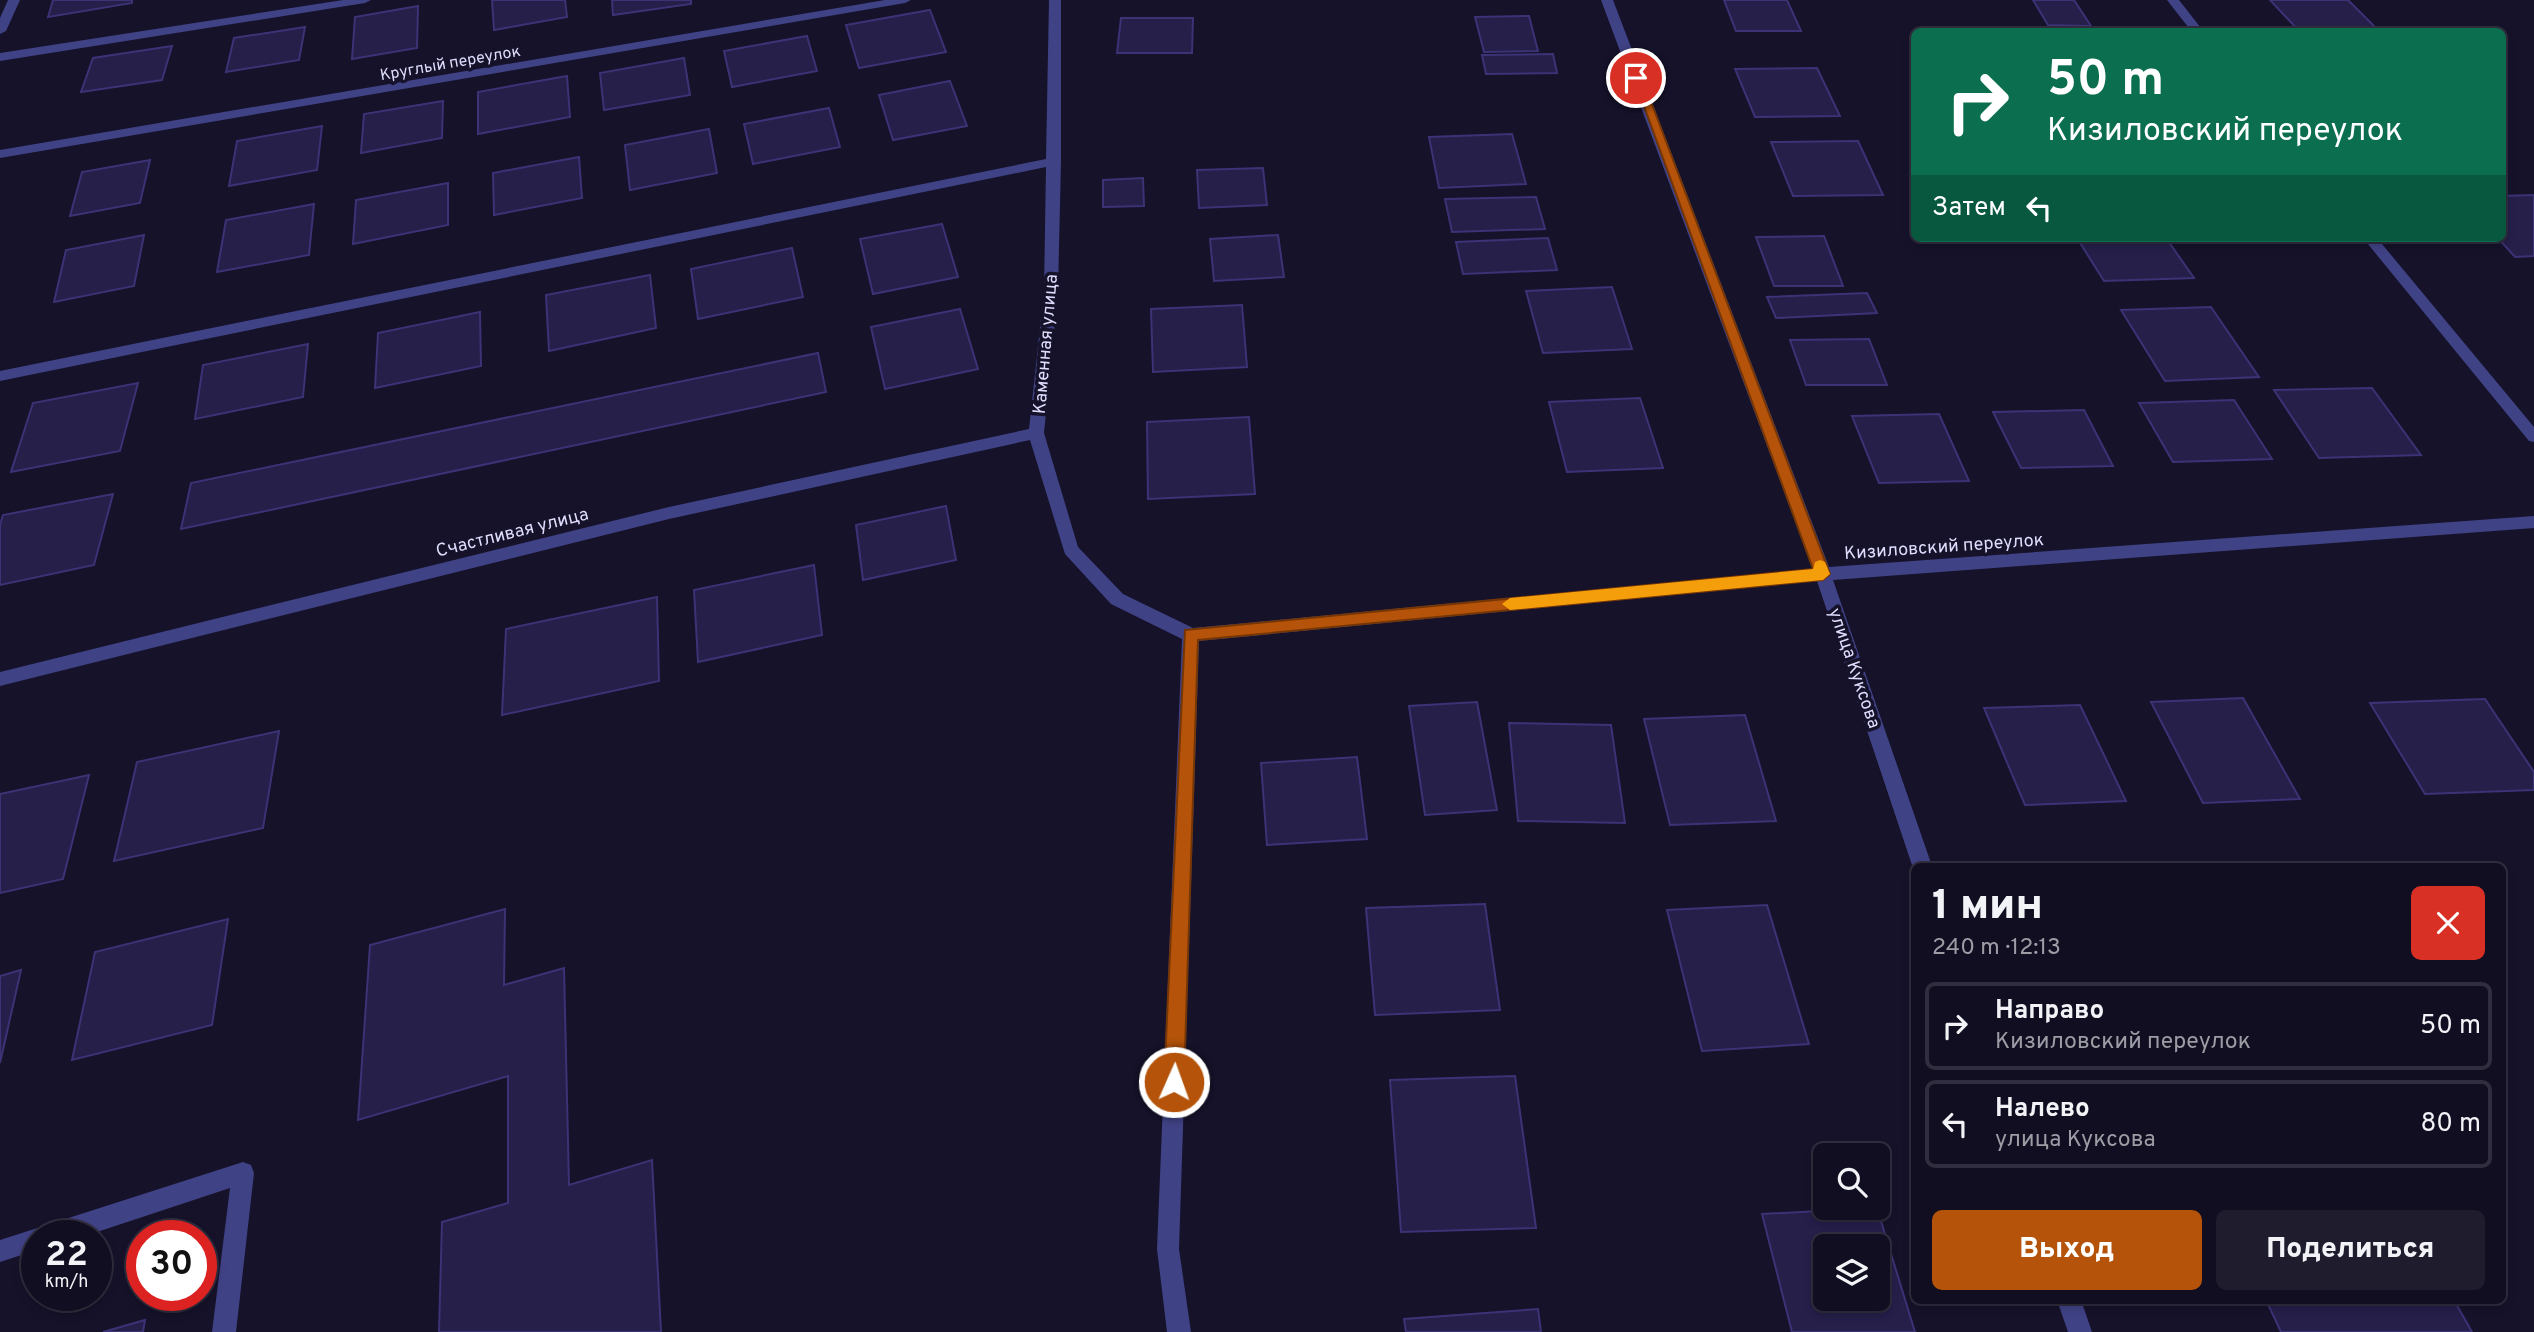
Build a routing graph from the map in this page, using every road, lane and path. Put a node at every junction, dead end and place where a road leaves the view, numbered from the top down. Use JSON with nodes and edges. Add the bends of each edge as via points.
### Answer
{"nodes":[{"id":1,"x":14,"y":0,"type":"edge"},
{"id":2,"x":365,"y":0,"type":"edge"},
{"id":3,"x":905,"y":0,"type":"edge"},
{"id":4,"x":1055,"y":0,"type":"edge"},
{"id":5,"x":1607,"y":0,"type":"edge"},
{"id":6,"x":2173,"y":0,"type":"edge"},
{"id":7,"x":2196,"y":28,"type":"edge"},
{"id":8,"x":0,"y":31,"type":"edge"},
{"id":9,"x":0,"y":57,"type":"edge"},
{"id":10,"x":0,"y":154,"type":"edge"},
{"id":11,"x":1055,"y":161,"type":"junction"},
{"id":12,"x":2373,"y":242,"type":"edge"},
{"id":13,"x":0,"y":376,"type":"edge"},
{"id":14,"x":1036,"y":433,"type":"junction"},
{"id":15,"x":2534,"y":437,"type":"edge"},
{"id":16,"x":2534,"y":522,"type":"edge"},
{"id":17,"x":1823,"y":574,"type":"junction"},
{"id":18,"x":1191,"y":635,"type":"junction"},
{"id":19,"x":0,"y":679,"type":"edge"},
{"id":20,"x":1921,"y":863,"type":"edge"},
{"id":21,"x":98,"y":1220,"type":"edge"},
{"id":22,"x":21,"y":1244,"type":"edge"},
{"id":23,"x":0,"y":1251,"type":"edge"},
{"id":24,"x":2070,"y":1304,"type":"edge"},
{"id":25,"x":224,"y":1332,"type":"edge"},
{"id":26,"x":1180,"y":1332,"type":"edge"},
{"id":27,"x":2080,"y":1332,"type":"edge"}],
"edges":[{"from":1,"to":8,"type":"street"},
{"from":2,"to":9,"type":"street"},
{"from":3,"to":10,"type":"street","name":"Круглый переулок"},
{"from":4,"to":11,"type":"street","name":"Каменная улица"},
{"from":5,"to":17,"type":"street","name":"улица Куксова"},
{"from":6,"to":7,"type":"street"},
{"from":11,"to":13,"type":"street"},
{"from":11,"to":14,"type":"street","name":"Каменная улица","via":[[1051,291]]},
{"from":12,"to":15,"type":"street"},
{"from":14,"to":18,"type":"street","name":"Каменная улица","via":[[1071,550],[1116,599]]},
{"from":14,"to":19,"type":"street","name":"Счастливая улица","via":[[669,513]]},
{"from":16,"to":17,"type":"street","name":"Кизиловский переулок"},
{"from":17,"to":18,"type":"street","name":"Кизиловский переулок"},
{"from":17,"to":20,"type":"street","name":"улица Куксова"},
{"from":18,"to":26,"type":"street","via":[[1168,1249]]},
{"from":21,"to":25,"type":"street","via":[[243,1173]]},
{"from":22,"to":23,"type":"street"},
{"from":24,"to":27,"type":"street"}]}
